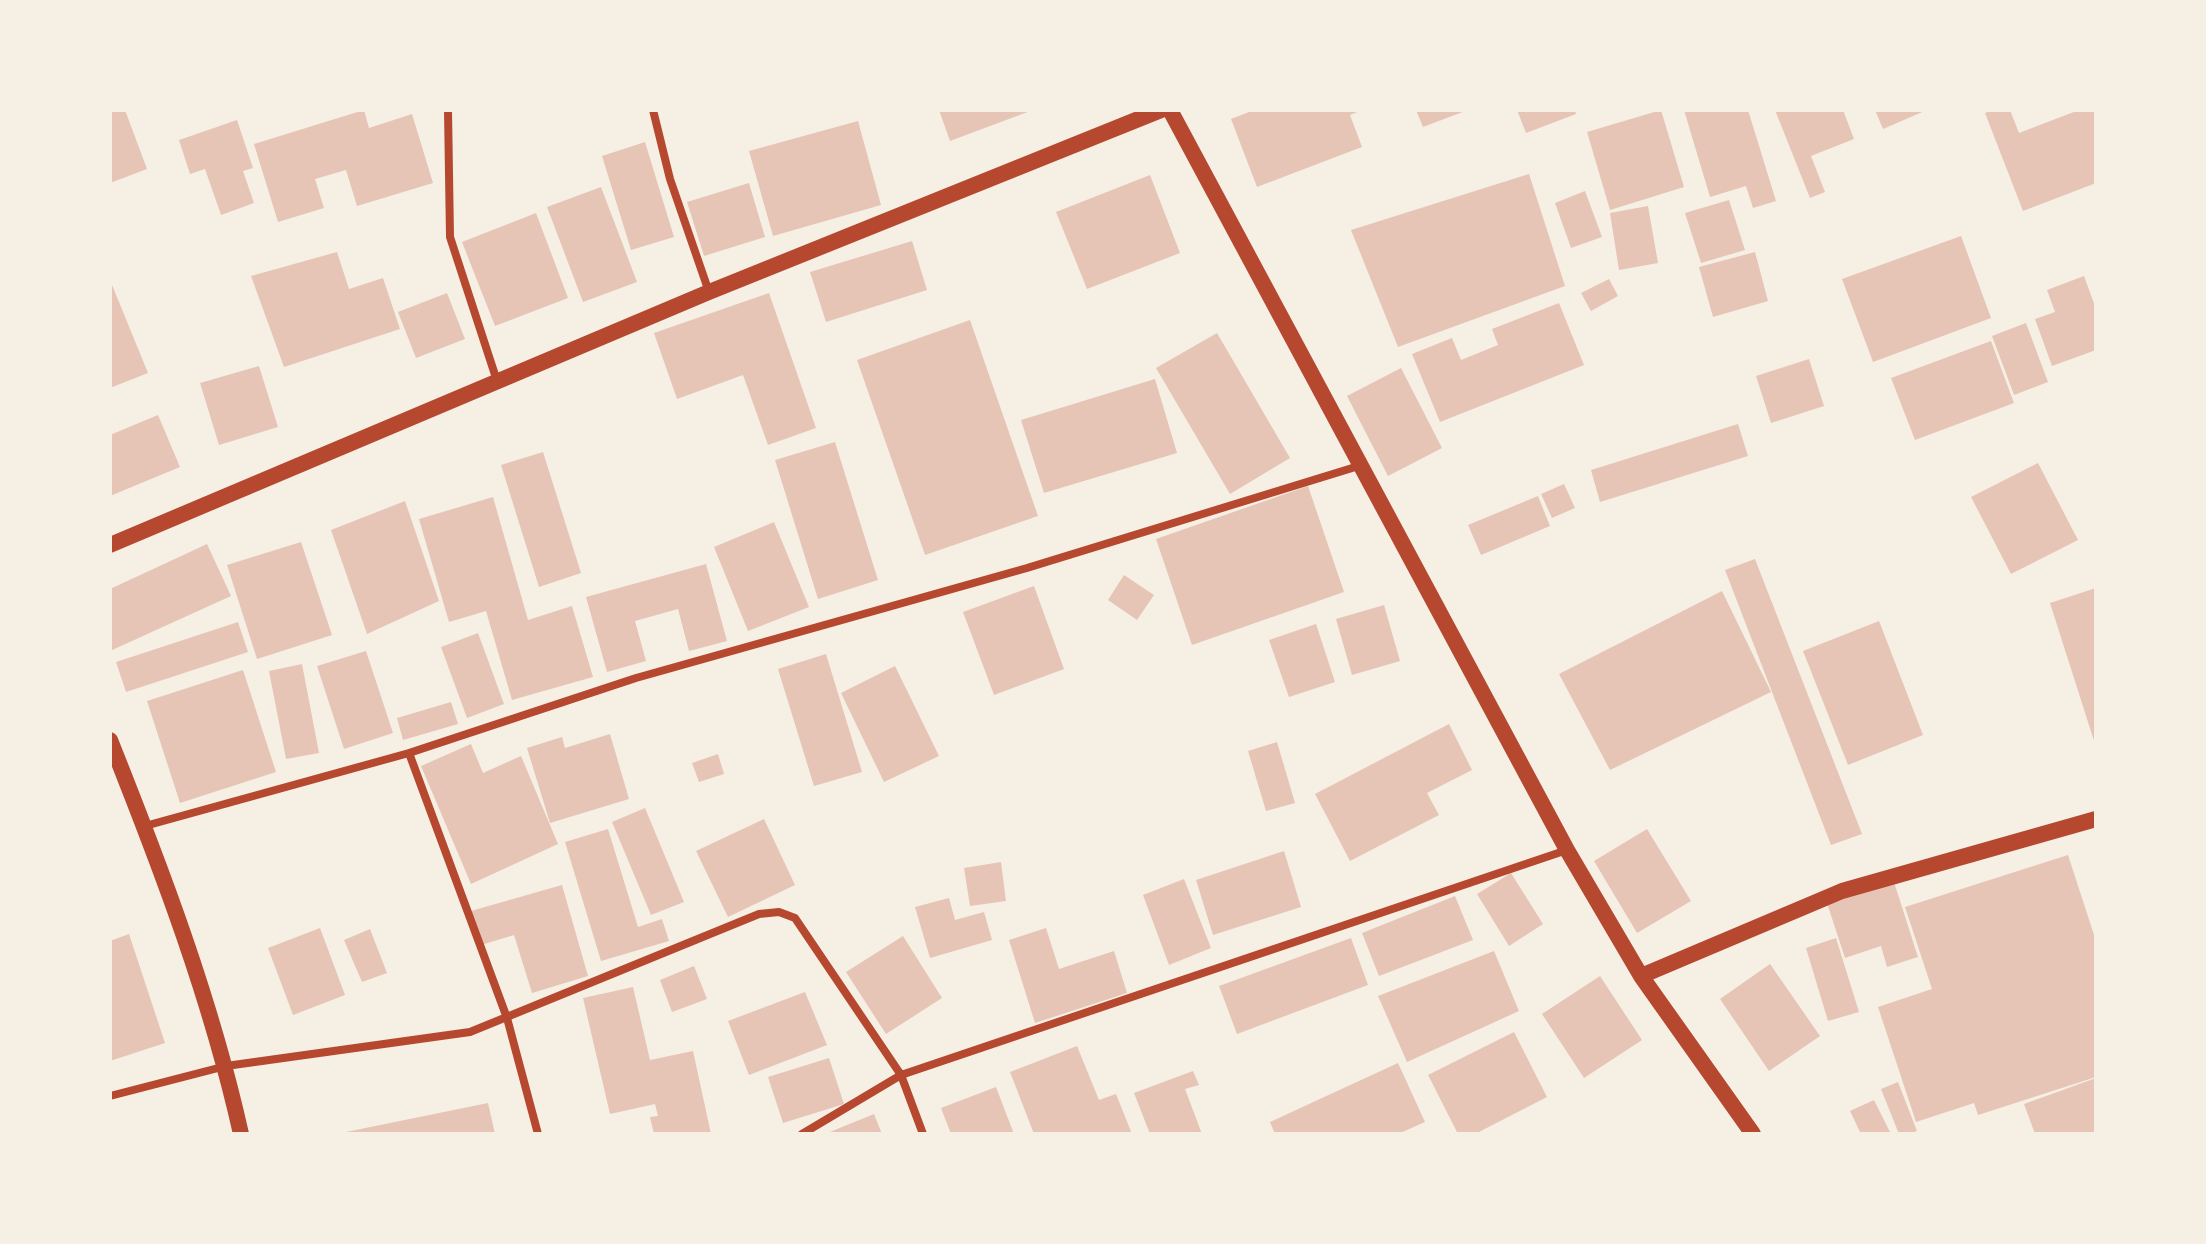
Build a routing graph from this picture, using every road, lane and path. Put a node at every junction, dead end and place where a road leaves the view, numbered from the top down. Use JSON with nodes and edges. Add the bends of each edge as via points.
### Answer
{"nodes":[{"id":1,"x":448,"y":110,"type":"edge"},
{"id":2,"x":653,"y":110,"type":"edge"},
{"id":3,"x":1161,"y":110,"type":"edge"},
{"id":4,"x":1170,"y":110,"type":"edge"},
{"id":5,"x":709,"y":292,"type":"junction"},
{"id":6,"x":497,"y":381,"type":"junction"},
{"id":7,"x":1362,"y":465,"type":"junction"},
{"id":8,"x":110,"y":545,"type":"edge"},
{"id":9,"x":110,"y":740,"type":"edge"},
{"id":10,"x":409,"y":753,"type":"junction"},
{"id":11,"x":2096,"y":819,"type":"edge"},
{"id":12,"x":145,"y":826,"type":"junction"},
{"id":13,"x":1567,"y":850,"type":"junction"},
{"id":14,"x":1641,"y":976,"type":"junction"},
{"id":15,"x":507,"y":1018,"type":"junction"},
{"id":16,"x":226,"y":1066,"type":"junction"},
{"id":17,"x":901,"y":1075,"type":"junction"},
{"id":18,"x":110,"y":1096,"type":"edge"},
{"id":19,"x":241,"y":1134,"type":"edge"},
{"id":20,"x":538,"y":1134,"type":"edge"},
{"id":21,"x":802,"y":1134,"type":"edge"},
{"id":22,"x":923,"y":1134,"type":"edge"},
{"id":23,"x":1753,"y":1134,"type":"edge"}],
"edges":[{"from":1,"to":6,"type":"street","via":[[450,237]]},
{"from":2,"to":5,"type":"street","via":[[670,179]]},
{"from":3,"to":5,"type":"main road"},
{"from":4,"to":7,"type":"main road"},
{"from":5,"to":6,"type":"main road"},
{"from":6,"to":8,"type":"main road"},
{"from":7,"to":10,"type":"street","via":[[1027,568],[636,678]]},
{"from":7,"to":13,"type":"main road"},
{"from":9,"to":12,"type":"main road"},
{"from":10,"to":12,"type":"street"},
{"from":10,"to":15,"type":"street"},
{"from":11,"to":14,"type":"main road","via":[[1842,891]]},
{"from":12,"to":16,"type":"main road"},
{"from":13,"to":14,"type":"main road"},
{"from":13,"to":17,"type":"street"},
{"from":14,"to":23,"type":"main road"},
{"from":15,"to":16,"type":"street","via":[[470,1032]]},
{"from":15,"to":17,"type":"street","via":[[759,914],[779,912],[795,918]]},
{"from":15,"to":20,"type":"street"},
{"from":16,"to":18,"type":"street"},
{"from":16,"to":19,"type":"main road"},
{"from":17,"to":21,"type":"street"},
{"from":17,"to":22,"type":"street"}]}
